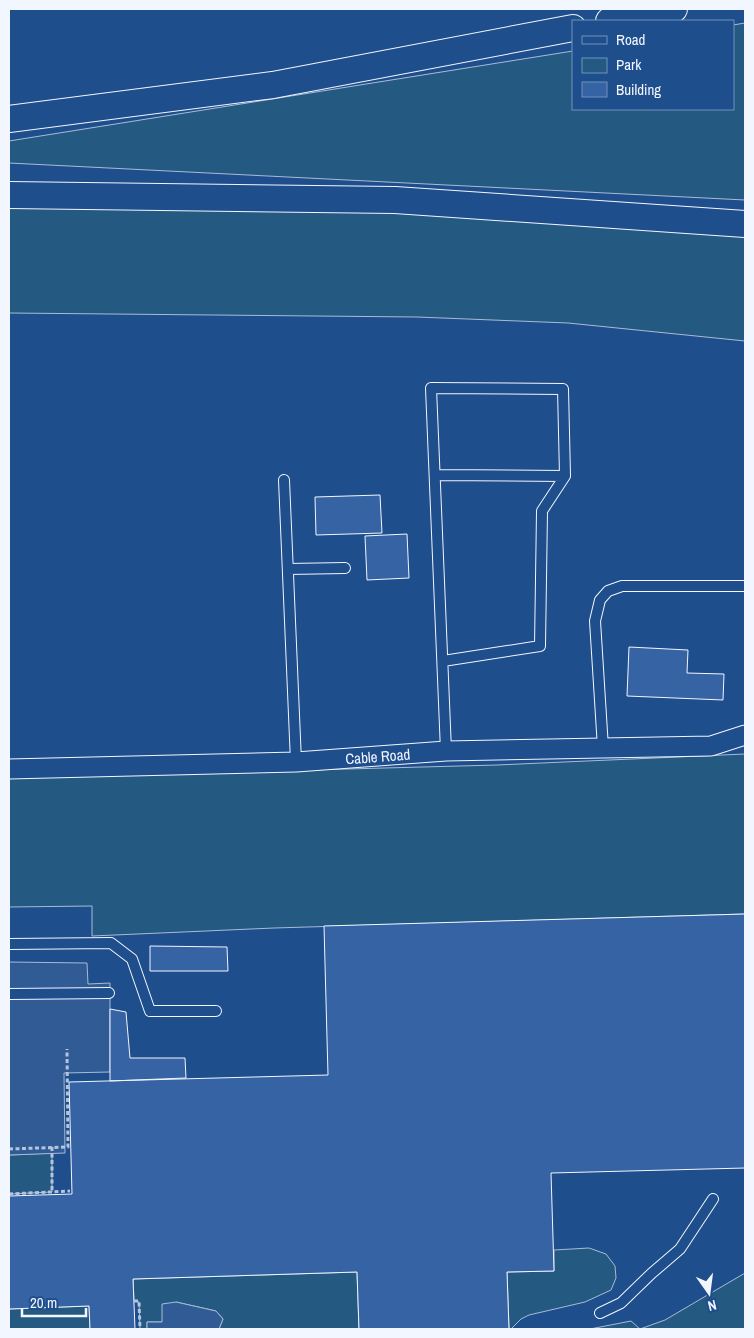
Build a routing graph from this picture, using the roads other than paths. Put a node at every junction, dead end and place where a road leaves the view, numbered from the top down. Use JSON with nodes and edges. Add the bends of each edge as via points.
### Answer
{"nodes":[{"id":1,"x":674,"y":9,"type":"edge"},
{"id":2,"x":614,"y":20,"type":"edge"},
{"id":3,"x":572,"y":28,"type":"edge"},
{"id":4,"x":9,"y":119,"type":"edge"},
{"id":5,"x":9,"y":195,"type":"edge"},
{"id":6,"x":745,"y":224,"type":"edge"},
{"id":7,"x":435,"y":475,"type":"junction"},
{"id":8,"x":565,"y":476,"type":"junction"},
{"id":9,"x":284,"y":480,"type":"dead end"},
{"id":10,"x":345,"y":568,"type":"dead end"},
{"id":11,"x":288,"y":569,"type":"junction"},
{"id":12,"x":745,"y":586,"type":"edge"},
{"id":13,"x":443,"y":661,"type":"junction"},
{"id":14,"x":745,"y":735,"type":"edge"},
{"id":15,"x":603,"y":748,"type":"junction"},
{"id":16,"x":446,"y":751,"type":"junction"},
{"id":17,"x":296,"y":762,"type":"junction"},
{"id":18,"x":9,"y":769,"type":"edge"},
{"id":19,"x":9,"y":944,"type":"edge"},
{"id":20,"x":109,"y":993,"type":"dead end"},
{"id":21,"x":9,"y":994,"type":"edge"},
{"id":22,"x":216,"y":1011,"type":"dead end"},
{"id":23,"x":713,"y":1199,"type":"dead end"},
{"id":24,"x":600,"y":1313,"type":"dead end"}],
"edges":[{"from":1,"to":2,"type":"main road"},
{"from":3,"to":4,"type":"main road","via":[[273,85]]},
{"from":5,"to":6,"type":"main road","via":[[395,200]]},
{"from":7,"to":8,"type":"lane"},
{"from":7,"to":8,"type":"lane","via":[[431,388],[563,390]]},
{"from":7,"to":13,"type":"lane"},
{"from":8,"to":13,"type":"lane","via":[[542,511],[540,646]]},
{"from":9,"to":11,"type":"lane"},
{"from":10,"to":11,"type":"lane"},
{"from":11,"to":17,"type":"lane"},
{"from":12,"to":15,"type":"lane","via":[[622,586],[608,591],[600,600],[595,621]]},
{"from":13,"to":16,"type":"lane"},
{"from":14,"to":15,"type":"street","name":"Cable Road","via":[[711,746]]},
{"from":15,"to":16,"type":"street","name":"Cable Road"},
{"from":16,"to":17,"type":"street","name":"Cable Road"},
{"from":17,"to":18,"type":"street","name":"Cable Road"},
{"from":19,"to":22,"type":"lane","via":[[111,944],[132,959],[150,1011]]},
{"from":20,"to":21,"type":"lane"},
{"from":23,"to":24,"type":"lane","via":[[680,1249],[621,1303]]}]}
